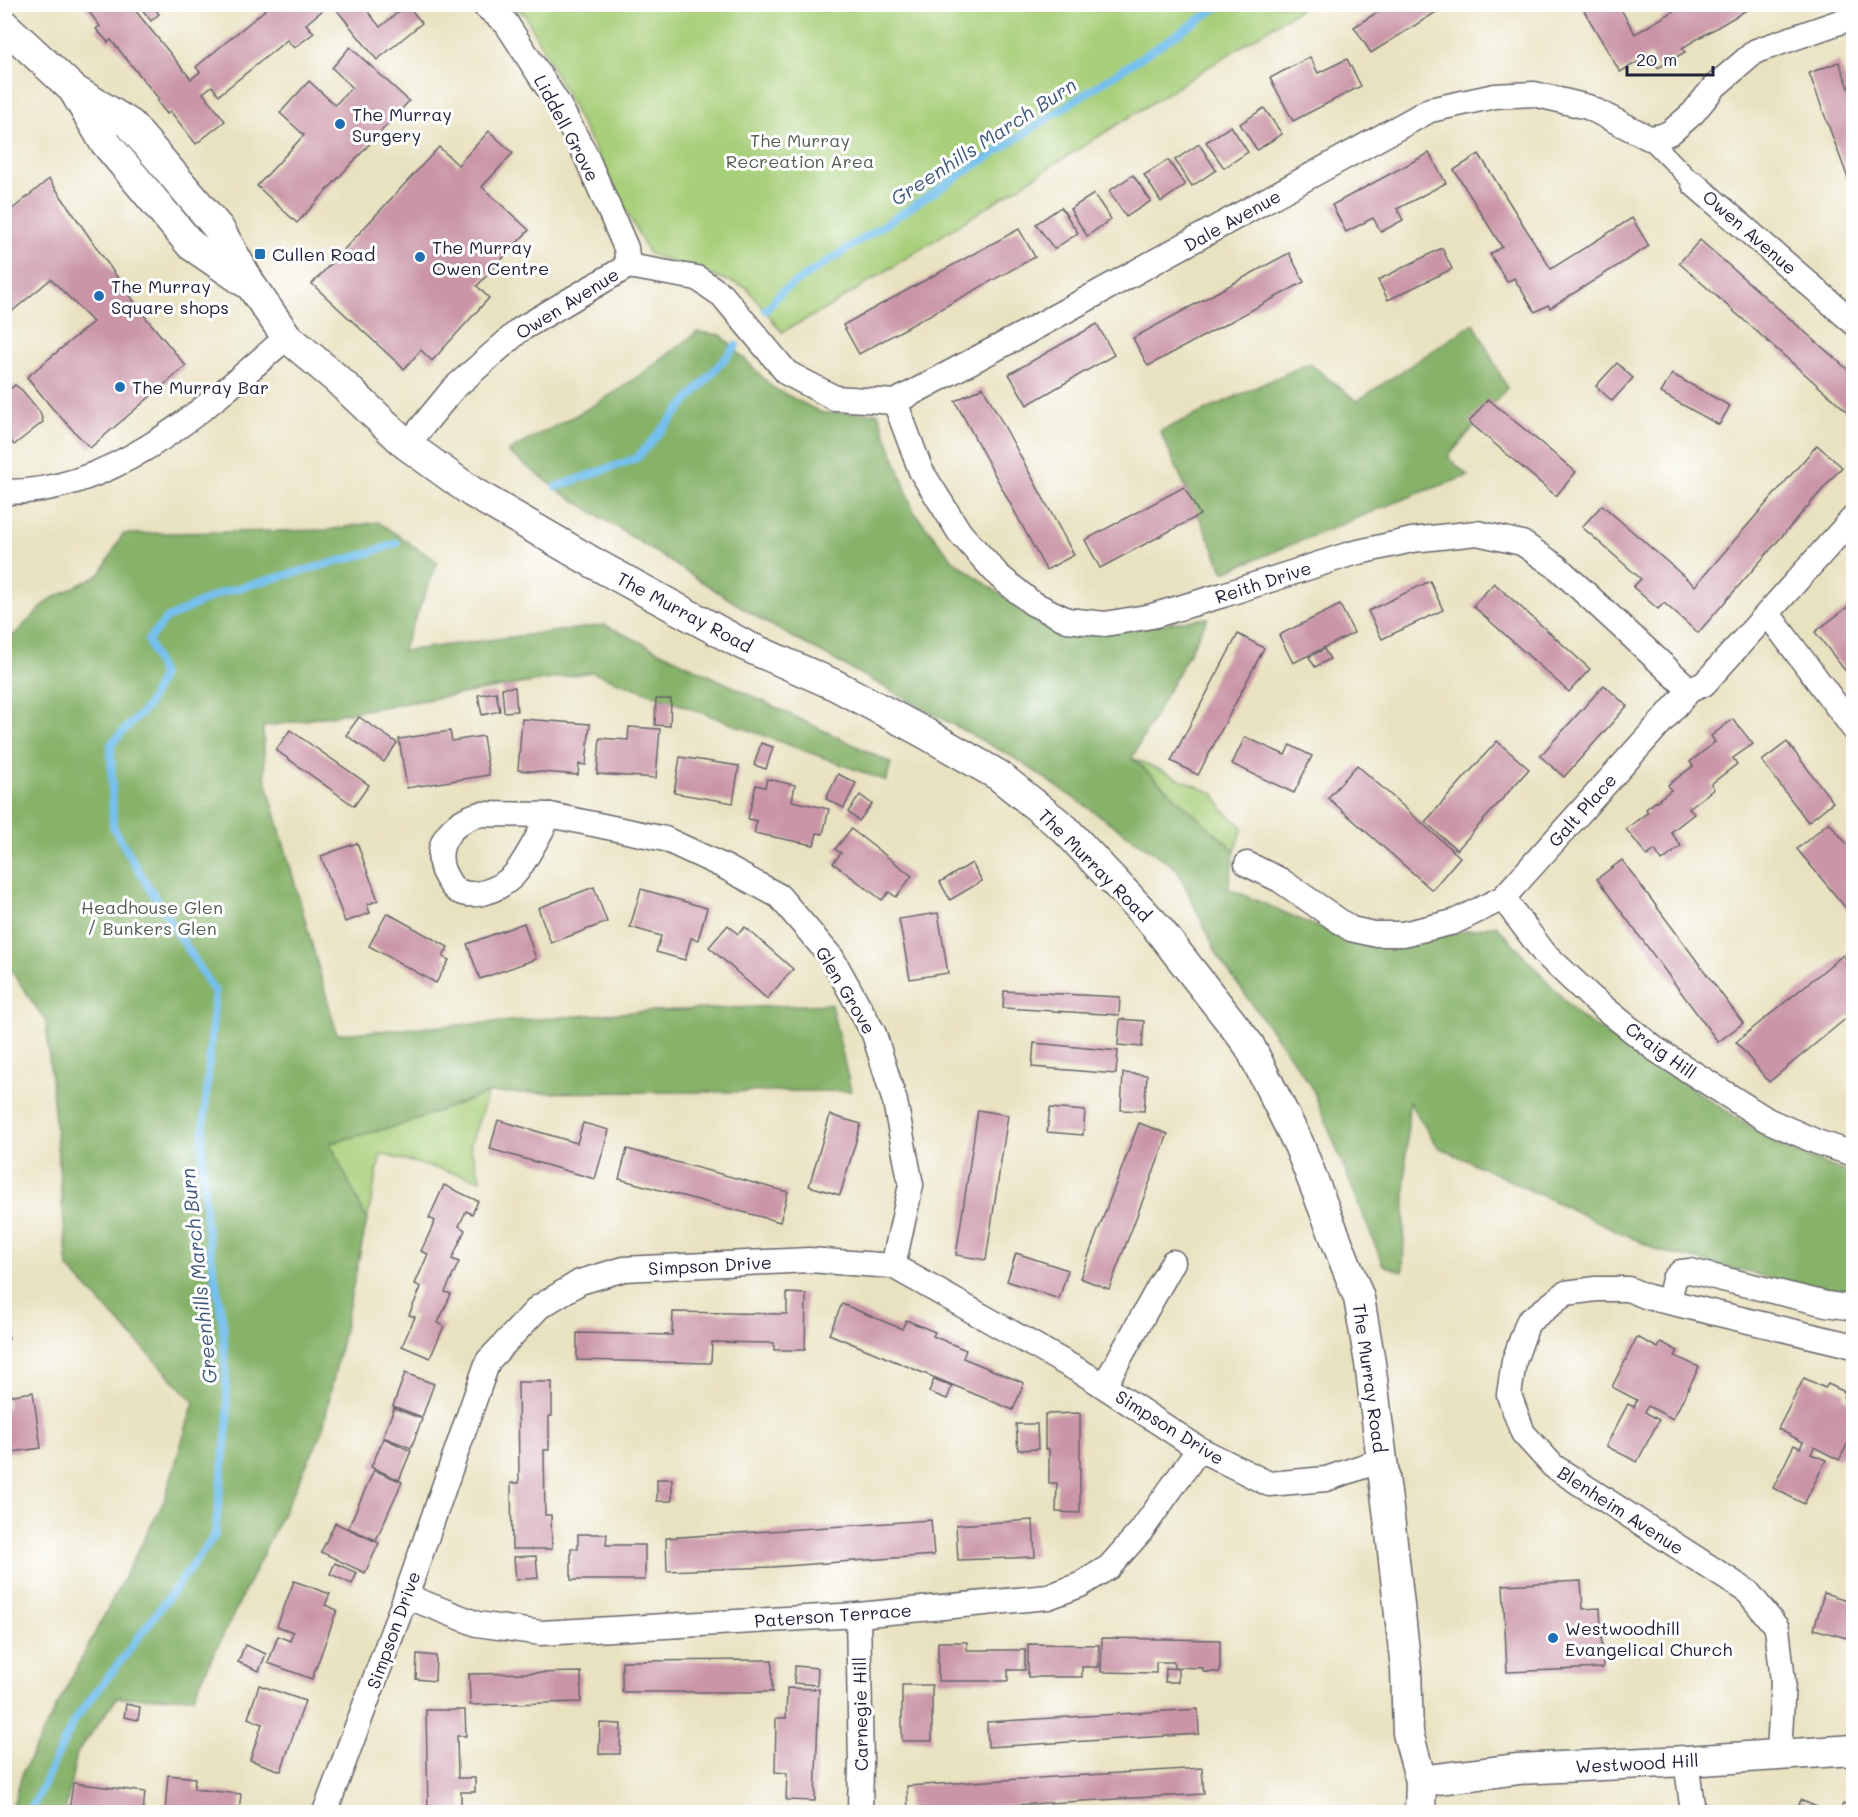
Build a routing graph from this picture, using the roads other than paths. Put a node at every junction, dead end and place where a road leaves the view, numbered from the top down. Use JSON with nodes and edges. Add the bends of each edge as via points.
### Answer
{"nodes":[{"id":1,"x":483,"y":4,"type":"edge"},
{"id":2,"x":1854,"y":17,"type":"edge"},
{"id":3,"x":4,"y":25,"type":"edge"},
{"id":4,"x":1649,"y":138,"type":"junction"},
{"id":5,"x":1694,"y":184,"type":"joint"},
{"id":6,"x":628,"y":266,"type":"junction"},
{"id":7,"x":1854,"y":323,"type":"edge"},
{"id":8,"x":287,"y":337,"type":"junction"},
{"id":9,"x":895,"y":402,"type":"junction"},
{"id":10,"x":407,"y":445,"type":"junction"},
{"id":11,"x":4,"y":492,"type":"edge"},
{"id":12,"x":1854,"y":517,"type":"edge"},
{"id":13,"x":1768,"y":614,"type":"junction"},
{"id":14,"x":1690,"y":690,"type":"junction"},
{"id":15,"x":1854,"y":729,"type":"edge"},
{"id":16,"x":549,"y":815,"type":"junction"},
{"id":17,"x":1247,"y":864,"type":"dead end"},
{"id":18,"x":1503,"y":898,"type":"junction"},
{"id":19,"x":1854,"y":1154,"type":"edge"},
{"id":20,"x":1173,"y":1262,"type":"dead end"},
{"id":21,"x":893,"y":1266,"type":"junction"},
{"id":22,"x":1669,"y":1302,"type":"junction"},
{"id":23,"x":1854,"y":1308,"type":"edge"},
{"id":24,"x":1854,"y":1346,"type":"edge"},
{"id":25,"x":1104,"y":1386,"type":"junction"},
{"id":26,"x":1199,"y":1449,"type":"junction"},
{"id":27,"x":1382,"y":1460,"type":"junction"},
{"id":28,"x":406,"y":1596,"type":"junction"},
{"id":29,"x":858,"y":1615,"type":"junction"},
{"id":30,"x":1854,"y":1750,"type":"edge"},
{"id":31,"x":1779,"y":1753,"type":"junction"},
{"id":32,"x":1686,"y":1761,"type":"junction"},
{"id":33,"x":1421,"y":1781,"type":"junction"},
{"id":34,"x":325,"y":1812,"type":"edge"},
{"id":35,"x":860,"y":1812,"type":"edge"},
{"id":36,"x":1420,"y":1812,"type":"edge"},
{"id":37,"x":1693,"y":1812,"type":"edge"}],
"edges":[{"from":1,"to":6,"type":"street","name":"Liddell Grove","via":[[506,23],[557,102],[585,154],[626,248]]},
{"from":2,"to":4,"type":"street","via":[[1756,51],[1671,132]]},
{"from":3,"to":8,"type":"street","name":"The Murray Road","via":[[74,90],[104,141],[192,245],[252,287]]},
{"from":4,"to":5,"type":"street","name":"Owen Avenue"},
{"from":4,"to":9,"type":"street","name":"Dale Avenue","via":[[1588,107],[1534,94],[1495,96],[1430,110]]},
{"from":5,"to":7,"type":"street","name":"Owen Avenue"},
{"from":6,"to":9,"type":"street","via":[[697,278],[722,295],[788,373],[835,398]]},
{"from":6,"to":10,"type":"street","name":"Owen Avenue","via":[[521,329],[453,389]]},
{"from":8,"to":10,"type":"street","name":"The Murray Road"},
{"from":8,"to":11,"type":"street","via":[[217,398],[194,427],[80,480]]},
{"from":9,"to":14,"type":"street","name":"Reith Drive","via":[[921,471],[960,533],[999,576],[1032,603],[1067,620],[1105,624],[1152,616],[1350,554],[1412,540],[1478,533],[1522,543],[1557,567]]},
{"from":10,"to":27,"type":"street","name":"The Murray Road","via":[[479,496],[599,566],[744,645],[835,685],[998,775],[1065,830],[1156,926],[1248,1045],[1299,1145],[1359,1298]]},
{"from":12,"to":13,"type":"street","name":"Galt Place"},
{"from":13,"to":14,"type":"street","name":"Galt Place","via":[[1704,684]]},
{"from":13,"to":15,"type":"street"},
{"from":14,"to":18,"type":"street","name":"Galt Place"},
{"from":16,"to":16,"type":"street","name":"Glen Grove","via":[[466,817],[446,836],[441,850],[446,878],[455,889],[464,892],[478,894],[499,887],[516,873]]},
{"from":16,"to":21,"type":"street","name":"Glen Grove","via":[[665,839],[725,867],[779,896],[832,958],[874,1034],[895,1102],[911,1185]]},
{"from":17,"to":18,"type":"street","name":"Galt Place","via":[[1280,880],[1350,929],[1373,934],[1403,934],[1454,922]]},
{"from":18,"to":19,"type":"street","name":"Craig Hill","via":[[1544,953],[1655,1048],[1767,1120]]},
{"from":20,"to":25,"type":"street"},
{"from":21,"to":25,"type":"street","name":"Simpson Drive"},
{"from":21,"to":28,"type":"street","name":"Simpson Drive","via":[[809,1260],[624,1269],[580,1282],[539,1307],[488,1361]]},
{"from":22,"to":23,"type":"street","via":[[1674,1279],[1681,1272],[1690,1271]]},
{"from":22,"to":24,"type":"street","name":"Blenheim Avenue"},
{"from":22,"to":31,"type":"street","name":"Blenheim Avenue","via":[[1628,1289],[1596,1288],[1566,1293],[1528,1322],[1514,1361],[1509,1395],[1523,1433],[1553,1466],[1748,1592],[1777,1628],[1783,1681]]},
{"from":25,"to":26,"type":"street","name":"Simpson Drive"},
{"from":26,"to":27,"type":"street","name":"Simpson Drive","via":[[1269,1484],[1326,1479]]},
{"from":26,"to":29,"type":"street","name":"Paterson Terrace","via":[[1141,1531],[1108,1567],[1080,1585],[1048,1597]]},
{"from":27,"to":33,"type":"street","name":"The Murray Road","via":[[1406,1668],[1408,1733]]},
{"from":28,"to":29,"type":"street","name":"Paterson Terrace","via":[[477,1624],[541,1633]]},
{"from":28,"to":34,"type":"street","name":"Simpson Drive"},
{"from":29,"to":35,"type":"street","name":"Carnegie Hill"},
{"from":30,"to":31,"type":"street","name":"Westwood Hill"},
{"from":31,"to":32,"type":"street","name":"Westwood Hill"},
{"from":32,"to":33,"type":"street","name":"Westwood Hill","via":[[1518,1768]]},
{"from":32,"to":37,"type":"street"},
{"from":33,"to":36,"type":"street","name":"The Murray Road"}]}
